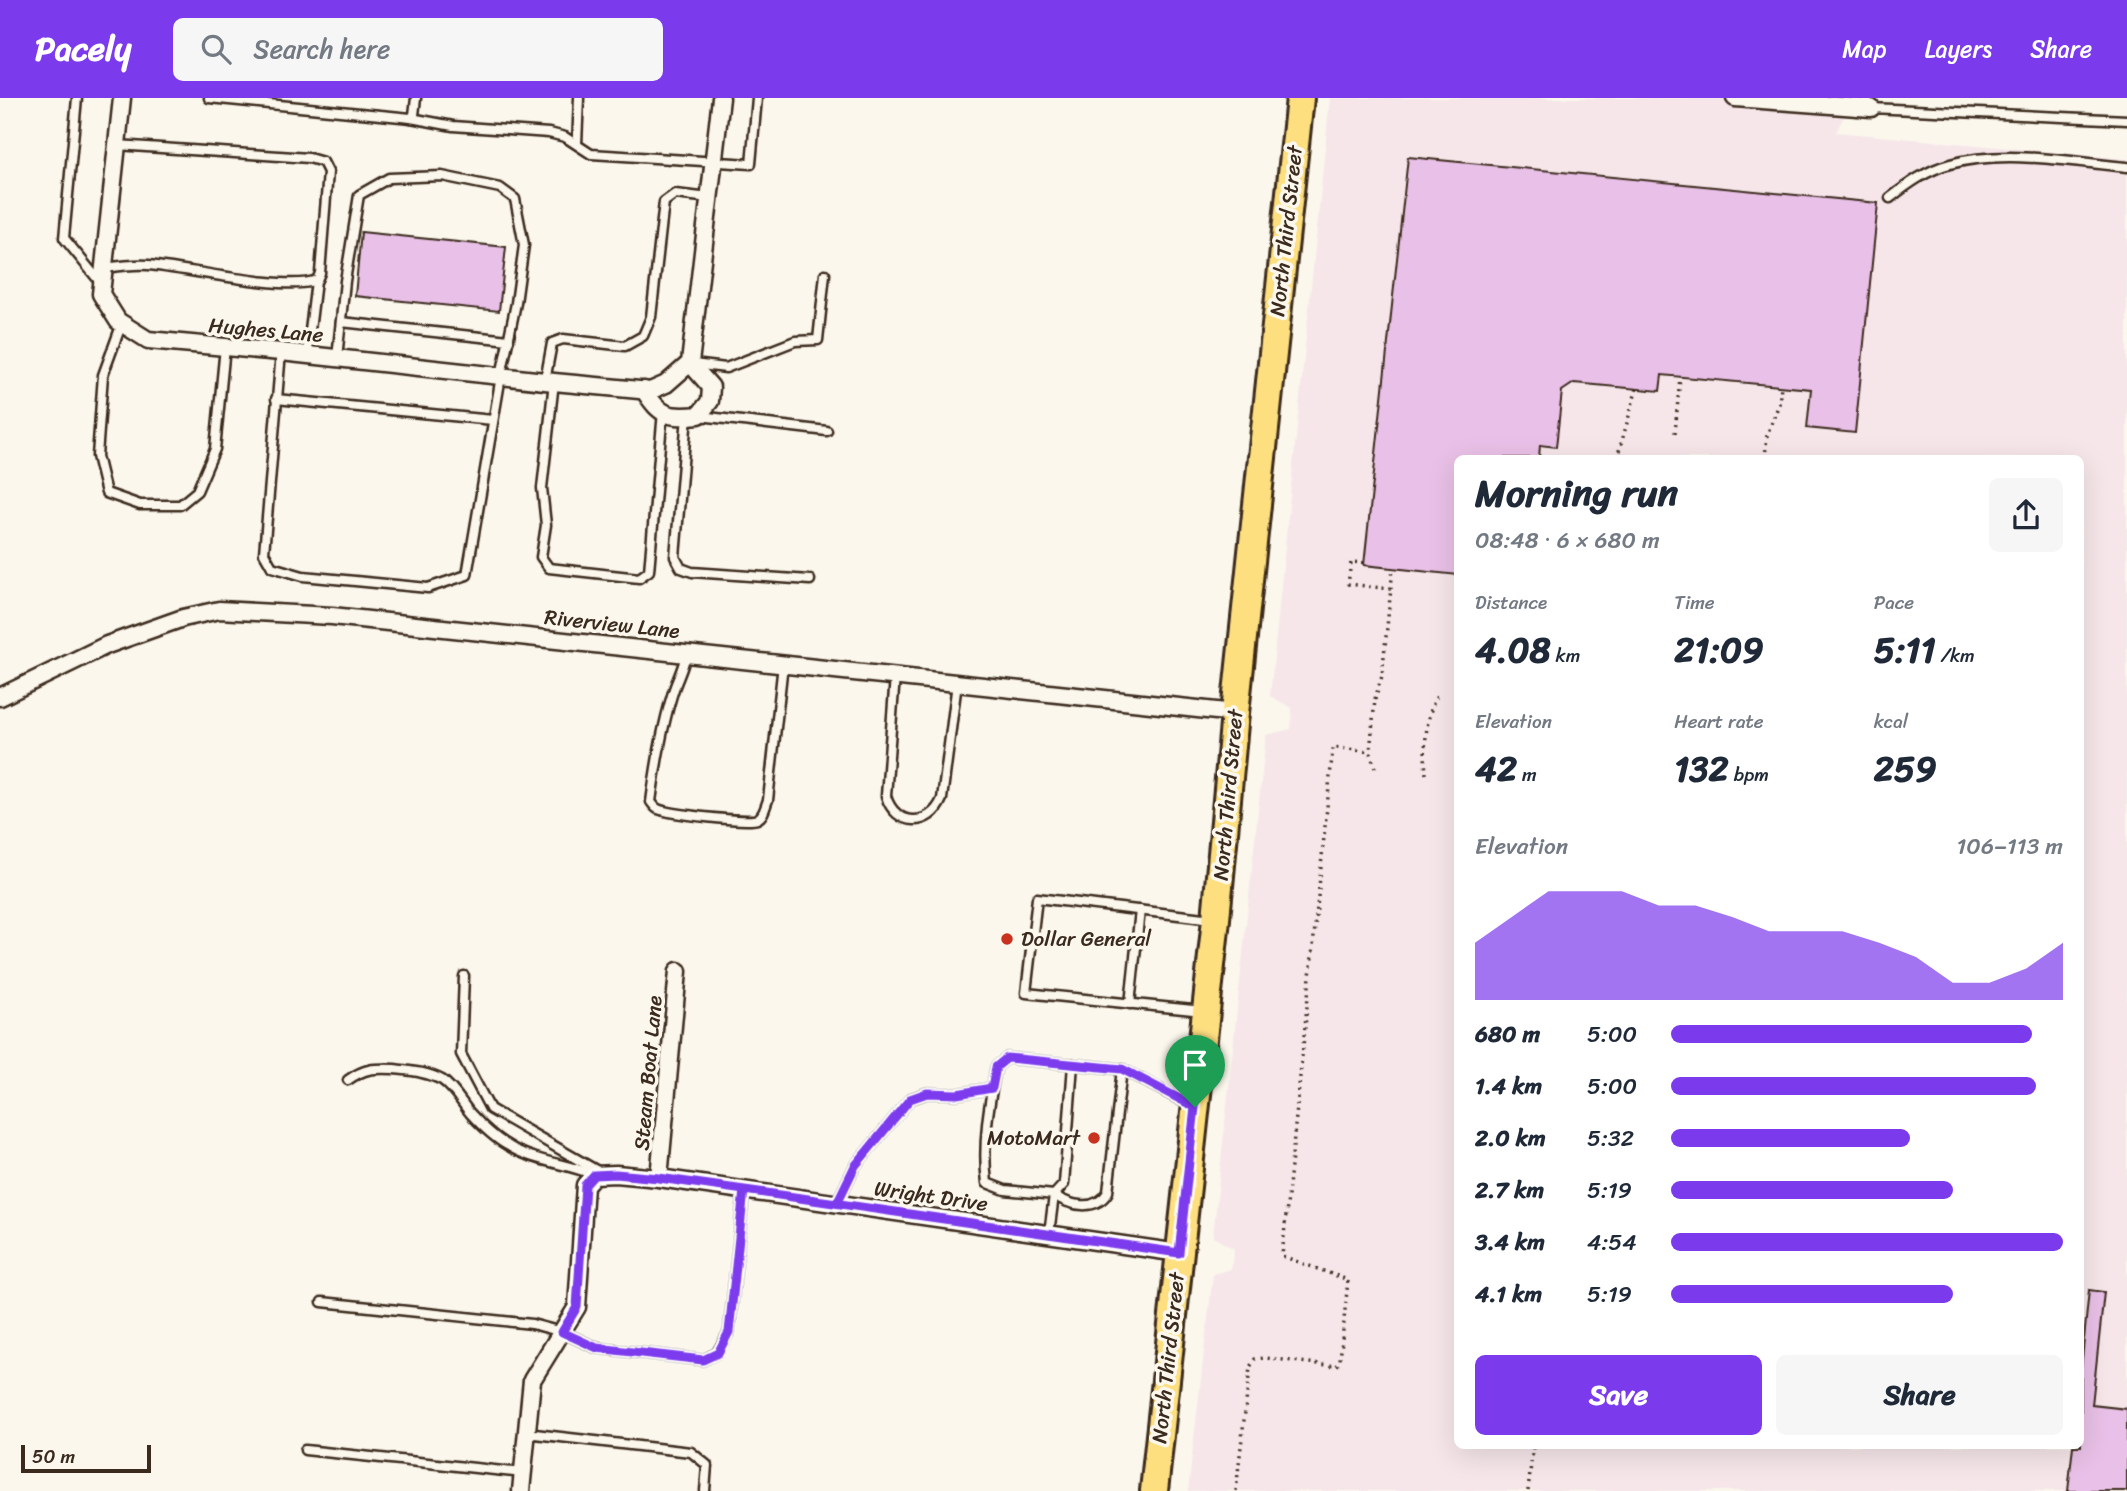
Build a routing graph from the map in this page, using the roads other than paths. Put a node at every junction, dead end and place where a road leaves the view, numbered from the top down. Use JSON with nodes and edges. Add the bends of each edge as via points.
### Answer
{"nodes":[{"id":1,"x":77,"y":98,"type":"edge"},
{"id":2,"x":122,"y":98,"type":"edge"},
{"id":3,"x":209,"y":98,"type":"edge"},
{"id":4,"x":416,"y":98,"type":"edge"},
{"id":5,"x":579,"y":98,"type":"edge"},
{"id":6,"x":720,"y":98,"type":"edge"},
{"id":7,"x":757,"y":98,"type":"edge"},
{"id":8,"x":1300,"y":98,"type":"edge"},
{"id":9,"x":1735,"y":98,"type":"edge"},
{"id":10,"x":1871,"y":108,"type":"joint"},
{"id":11,"x":411,"y":118,"type":"junction"},
{"id":12,"x":2127,"y":120,"type":"edge"},
{"id":13,"x":577,"y":144,"type":"junction"},
{"id":14,"x":117,"y":145,"type":"junction"},
{"id":15,"x":714,"y":162,"type":"junction"},
{"id":16,"x":2127,"y":167,"type":"edge"},
{"id":17,"x":710,"y":198,"type":"junction"},
{"id":18,"x":1890,"y":198,"type":"dead end"},
{"id":19,"x":104,"y":268,"type":"junction"},
{"id":20,"x":825,"y":274,"type":"dead end"},
{"id":21,"x":316,"y":281,"type":"junction"},
{"id":22,"x":102,"y":285,"type":"junction"},
{"id":23,"x":341,"y":322,"type":"junction"},
{"id":24,"x":122,"y":323,"type":"junction"},
{"id":25,"x":509,"y":340,"type":"junction"},
{"id":26,"x":225,"y":347,"type":"junction"},
{"id":27,"x":281,"y":352,"type":"junction"},
{"id":28,"x":307,"y":355,"type":"junction"},
{"id":29,"x":337,"y":358,"type":"junction"},
{"id":30,"x":690,"y":363,"type":"junction"},
{"id":31,"x":501,"y":376,"type":"junction"},
{"id":32,"x":550,"y":382,"type":"junction"},
{"id":33,"x":644,"y":390,"type":"junction"},
{"id":34,"x":276,"y":399,"type":"junction"},
{"id":35,"x":663,"y":411,"type":"junction"},
{"id":36,"x":687,"y":416,"type":"junction"},
{"id":37,"x":494,"y":421,"type":"junction"},
{"id":38,"x":827,"y":431,"type":"dead end"},
{"id":39,"x":810,"y":580,"type":"dead end"},
{"id":40,"x":686,"y":653,"type":"junction"},
{"id":41,"x":783,"y":664,"type":"junction"},
{"id":42,"x":895,"y":676,"type":"junction"},
{"id":43,"x":957,"y":682,"type":"junction"},
{"id":44,"x":0,"y":697,"type":"edge"},
{"id":45,"x":1235,"y":713,"type":"junction"},
{"id":46,"x":1140,"y":910,"type":"junction"},
{"id":47,"x":1216,"y":919,"type":"junction"},
{"id":48,"x":678,"y":971,"type":"dead end"},
{"id":49,"x":464,"y":976,"type":"dead end"},
{"id":50,"x":1130,"y":1004,"type":"junction"},
{"id":51,"x":1206,"y":1012,"type":"junction"},
{"id":52,"x":1073,"y":1064,"type":"junction"},
{"id":53,"x":1122,"y":1069,"type":"junction"},
{"id":54,"x":348,"y":1080,"type":"dead end"},
{"id":55,"x":992,"y":1088,"type":"junction"},
{"id":56,"x":1195,"y":1107,"type":"junction"},
{"id":57,"x":599,"y":1175,"type":"junction"},
{"id":58,"x":659,"y":1178,"type":"junction"},
{"id":59,"x":744,"y":1190,"type":"junction"},
{"id":60,"x":1054,"y":1195,"type":"junction"},
{"id":61,"x":837,"y":1203,"type":"junction"},
{"id":62,"x":1049,"y":1234,"type":"junction"},
{"id":63,"x":1179,"y":1253,"type":"junction"},
{"id":64,"x":322,"y":1302,"type":"dead end"},
{"id":65,"x":562,"y":1332,"type":"junction"},
{"id":66,"x":526,"y":1433,"type":"junction"},
{"id":67,"x":305,"y":1450,"type":"dead end"},
{"id":68,"x":523,"y":1473,"type":"junction"},
{"id":69,"x":521,"y":1491,"type":"edge"},
{"id":70,"x":705,"y":1491,"type":"edge"},
{"id":71,"x":1154,"y":1491,"type":"edge"}],
"edges":[{"from":1,"to":22,"type":"lane","via":[[64,238]]},
{"from":2,"to":14,"type":"street"},
{"from":3,"to":11,"type":"lane"},
{"from":4,"to":11,"type":"lane"},
{"from":5,"to":13,"type":"lane"},
{"from":6,"to":15,"type":"street"},
{"from":7,"to":15,"type":"lane","via":[[751,164]]},
{"from":8,"to":45,"type":"main road","name":"North Third Street"},
{"from":9,"to":10,"type":"street"},
{"from":10,"to":12,"type":"lane"},
{"from":11,"to":13,"type":"lane","via":[[549,133]]},
{"from":13,"to":15,"type":"lane","via":[[591,154]]},
{"from":14,"to":19,"type":"street"},
{"from":14,"to":21,"type":"lane","via":[[323,162],[328,172]]},
{"from":15,"to":17,"type":"street"},
{"from":16,"to":18,"type":"lane","via":[[2000,158],[1951,164],[1917,178]]},
{"from":17,"to":30,"type":"street"},
{"from":17,"to":32,"type":"lane","via":[[675,194],[664,202],[652,317],[643,336],[625,346],[563,339],[552,343]]},
{"from":19,"to":21,"type":"lane","via":[[150,265],[284,283]]},
{"from":19,"to":22,"type":"street"},
{"from":20,"to":30,"type":"lane","via":[[818,340],[795,341],[726,368]]},
{"from":21,"to":28,"type":"lane"},
{"from":22,"to":24,"type":"street","name":"Hughes Lane","via":[[101,294]]},
{"from":23,"to":25,"type":"lane"},
{"from":23,"to":25,"type":"lane","via":[[359,195],[389,178],[442,176],[500,188],[515,199],[524,245]]},
{"from":23,"to":29,"type":"lane"},
{"from":24,"to":26,"type":"street","name":"Hughes Lane","via":[[148,340]]},
{"from":24,"to":26,"type":"lane","via":[[103,375],[97,456],[106,493],[140,505],[180,505],[197,491],[215,449]]},
{"from":25,"to":31,"type":"lane"},
{"from":26,"to":27,"type":"street","name":"Hughes Lane"},
{"from":27,"to":28,"type":"street","name":"Hughes Lane"},
{"from":27,"to":34,"type":"lane"},
{"from":28,"to":29,"type":"street","name":"Hughes Lane"},
{"from":29,"to":31,"type":"street","name":"Hughes Lane"},
{"from":30,"to":33,"type":"street","name":"Hughes Lane","via":[[666,384]]},
{"from":30,"to":36,"type":"street","via":[[710,387],[710,401],[699,415]]},
{"from":31,"to":32,"type":"street","name":"Hughes Lane"},
{"from":31,"to":37,"type":"lane"},
{"from":32,"to":33,"type":"street","name":"Hughes Lane"},
{"from":32,"to":35,"type":"lane","via":[[542,488],[547,525],[541,557],[549,568],[639,578],[649,571]]},
{"from":33,"to":35,"type":"street"},
{"from":34,"to":37,"type":"lane"},
{"from":34,"to":37,"type":"lane","via":[[264,553],[272,567],[303,576],[428,588],[467,575]]},
{"from":35,"to":36,"type":"street","via":[[673,417]]},
{"from":36,"to":38,"type":"lane"},
{"from":36,"to":39,"type":"lane","via":[[675,557],[681,568]]},
{"from":40,"to":41,"type":"street","name":"Riverview Lane"},
{"from":40,"to":41,"type":"lane","via":[[656,760],[651,802],[656,809],[675,813],[755,821],[762,816],[768,800]]},
{"from":40,"to":44,"type":"street","name":"Riverview Lane","via":[[332,616],[219,610],[107,645]]},
{"from":41,"to":42,"type":"street","name":"Riverview Lane"},
{"from":42,"to":43,"type":"street","name":"Riverview Lane"},
{"from":42,"to":43,"type":"lane","via":[[887,796],[890,809],[902,818],[923,819],[937,812]]},
{"from":43,"to":45,"type":"street","name":"Riverview Lane"},
{"from":45,"to":47,"type":"main road","name":"North Third Street"},
{"from":46,"to":47,"type":"lane"},
{"from":46,"to":50,"type":"lane"},
{"from":46,"to":50,"type":"lane","via":[[1037,898],[1026,993]]},
{"from":47,"to":51,"type":"main road","name":"North Third Street"},
{"from":48,"to":58,"type":"street","name":"Steam Boat Lane"},
{"from":49,"to":57,"type":"lane","via":[[461,1054],[490,1108]]},
{"from":50,"to":51,"type":"lane"},
{"from":51,"to":56,"type":"main road","name":"North Third Street"},
{"from":52,"to":53,"type":"lane"},
{"from":52,"to":55,"type":"lane","via":[[1007,1058],[996,1067]]},
{"from":52,"to":60,"type":"lane","via":[[1064,1184]]},
{"from":53,"to":56,"type":"lane"},
{"from":53,"to":60,"type":"lane","via":[[1108,1192],[1095,1204],[1066,1203]]},
{"from":54,"to":57,"type":"lane","via":[[363,1070],[431,1075],[451,1088],[492,1135],[509,1147]]},
{"from":55,"to":60,"type":"lane","via":[[987,1183],[1005,1190]]},
{"from":55,"to":61,"type":"lane","via":[[927,1093],[910,1099],[855,1166]]},
{"from":56,"to":63,"type":"main road","name":"North Third Street"},
{"from":57,"to":58,"type":"street","name":"Wright Drive"},
{"from":57,"to":65,"type":"street","via":[[585,1185],[577,1307]]},
{"from":58,"to":59,"type":"street","name":"Wright Drive"},
{"from":59,"to":61,"type":"street","name":"Wright Drive"},
{"from":59,"to":65,"type":"lane","via":[[729,1332],[718,1353],[703,1360],[597,1348]]},
{"from":60,"to":62,"type":"lane"},
{"from":61,"to":62,"type":"street","name":"Wright Drive"},
{"from":62,"to":63,"type":"street","name":"Wright Drive"},
{"from":63,"to":71,"type":"main road","name":"North Third Street"},
{"from":64,"to":65,"type":"lane","via":[[532,1324]]},
{"from":65,"to":66,"type":"street","via":[[532,1380]]},
{"from":66,"to":68,"type":"street"},
{"from":66,"to":70,"type":"lane","via":[[691,1452],[707,1465]]},
{"from":67,"to":68,"type":"lane"},
{"from":68,"to":69,"type":"street"}]}
